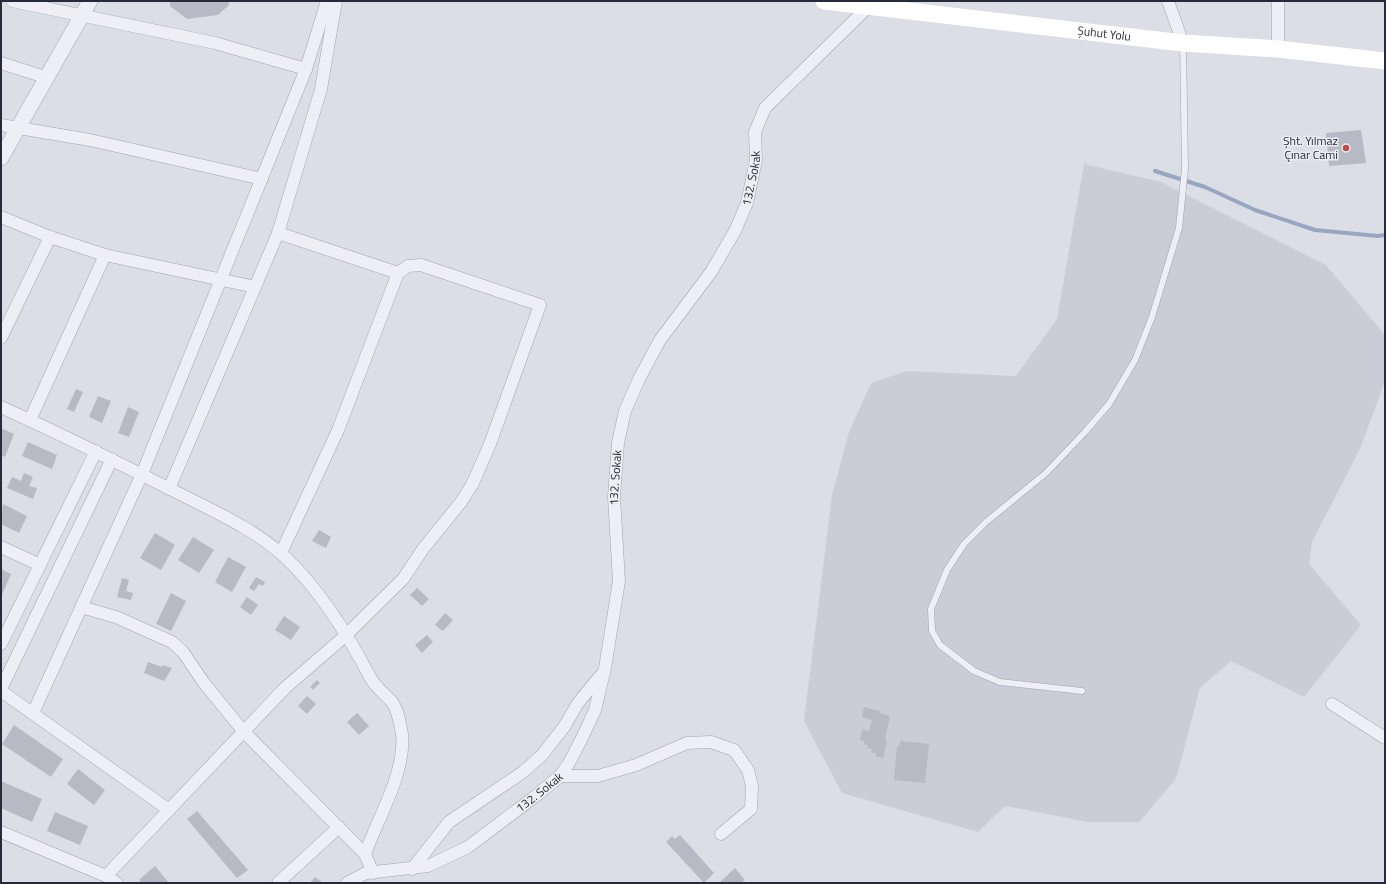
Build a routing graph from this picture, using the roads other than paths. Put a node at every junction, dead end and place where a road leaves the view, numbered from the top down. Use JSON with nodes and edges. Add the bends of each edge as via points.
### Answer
{"nodes":[{"id":1,"x":12,"y":1,"type":"edge"},
{"id":2,"x":90,"y":1,"type":"edge"},
{"id":3,"x":327,"y":1,"type":"edge"},
{"id":4,"x":336,"y":1,"type":"edge"},
{"id":5,"x":824,"y":1,"type":"edge"},
{"id":6,"x":1168,"y":1,"type":"edge"},
{"id":7,"x":1278,"y":1,"type":"edge"},
{"id":8,"x":868,"y":6,"type":"junction"},
{"id":9,"x":83,"y":16,"type":"junction"},
{"id":10,"x":1182,"y":43,"type":"junction"},
{"id":11,"x":1278,"y":49,"type":"junction"},
{"id":12,"x":1385,"y":61,"type":"edge"},
{"id":13,"x":1,"y":62,"type":"edge"},
{"id":14,"x":306,"y":69,"type":"junction"},
{"id":15,"x":48,"y":78,"type":"junction"},
{"id":16,"x":1,"y":125,"type":"edge"},
{"id":17,"x":19,"y":128,"type":"junction"},
{"id":18,"x":1,"y":158,"type":"edge"},
{"id":19,"x":262,"y":179,"type":"junction"},
{"id":20,"x":1,"y":217,"type":"edge"},
{"id":21,"x":278,"y":233,"type":"junction"},
{"id":22,"x":50,"y":237,"type":"junction"},
{"id":23,"x":105,"y":255,"type":"junction"},
{"id":24,"x":398,"y":273,"type":"junction"},
{"id":25,"x":221,"y":279,"type":"junction"},
{"id":26,"x":255,"y":287,"type":"junction"},
{"id":27,"x":1,"y":338,"type":"edge"},
{"id":28,"x":1,"y":407,"type":"edge"},
{"id":29,"x":30,"y":420,"type":"junction"},
{"id":30,"x":96,"y":451,"type":"junction"},
{"id":31,"x":112,"y":459,"type":"junction"},
{"id":32,"x":142,"y":474,"type":"junction"},
{"id":33,"x":169,"y":488,"type":"junction"},
{"id":34,"x":1,"y":547,"type":"edge"},
{"id":35,"x":280,"y":553,"type":"junction"},
{"id":36,"x":40,"y":565,"type":"junction"},
{"id":37,"x":81,"y":607,"type":"junction"},
{"id":38,"x":345,"y":636,"type":"junction"},
{"id":39,"x":1,"y":644,"type":"edge"},
{"id":40,"x":604,"y":668,"type":"junction"},
{"id":41,"x":1,"y":690,"type":"edge"},
{"id":42,"x":1082,"y":691,"type":"dead end"},
{"id":43,"x":1332,"y":704,"type":"dead end"},
{"id":44,"x":33,"y":713,"type":"junction"},
{"id":45,"x":244,"y":732,"type":"junction"},
{"id":46,"x":1385,"y":738,"type":"edge"},
{"id":47,"x":560,"y":776,"type":"junction"},
{"id":48,"x":169,"y":810,"type":"junction"},
{"id":49,"x":339,"y":827,"type":"junction"},
{"id":50,"x":1,"y":832,"type":"edge"},
{"id":51,"x":721,"y":834,"type":"dead end"},
{"id":52,"x":365,"y":854,"type":"junction"},
{"id":53,"x":412,"y":869,"type":"junction"},
{"id":54,"x":373,"y":872,"type":"junction"},
{"id":55,"x":106,"y":876,"type":"junction"},
{"id":56,"x":117,"y":883,"type":"edge"},
{"id":57,"x":278,"y":883,"type":"edge"},
{"id":58,"x":347,"y":883,"type":"edge"}],
"edges":[{"from":1,"to":9,"type":"street"},
{"from":2,"to":9,"type":"street"},
{"from":3,"to":14,"type":"street"},
{"from":4,"to":21,"type":"street","via":[[321,89]]},
{"from":5,"to":8,"type":"main road","name":"Şuhut Yolu"},
{"from":6,"to":10,"type":"street"},
{"from":7,"to":11,"type":"street"},
{"from":8,"to":10,"type":"main road","name":"Şuhut Yolu"},
{"from":8,"to":40,"type":"street","name":"132. Sokak","via":[[765,108],[755,132],[756,160],[747,203],[735,231],[711,272],[660,340],[625,411],[618,443],[614,497],[619,581]]},
{"from":9,"to":14,"type":"street","via":[[215,43]]},
{"from":9,"to":15,"type":"street"},
{"from":10,"to":11,"type":"main road","name":"Şuhut Yolu"},
{"from":10,"to":42,"type":"lane","via":[[1185,168],[1179,228],[1152,317],[1135,360],[1109,404],[1085,432],[1046,473],[986,522],[964,544],[947,570],[931,609],[932,631],[940,645],[974,672],[1000,682]]},
{"from":11,"to":12,"type":"main road","name":"Şuhut Yolu"},
{"from":13,"to":15,"type":"street"},
{"from":14,"to":19,"type":"street"},
{"from":15,"to":17,"type":"street"},
{"from":16,"to":17,"type":"street"},
{"from":17,"to":18,"type":"street"},
{"from":17,"to":19,"type":"street","via":[[90,140]]},
{"from":19,"to":25,"type":"street"},
{"from":20,"to":22,"type":"street"},
{"from":21,"to":24,"type":"street"},
{"from":21,"to":26,"type":"street"},
{"from":22,"to":23,"type":"street"},
{"from":22,"to":27,"type":"street"},
{"from":23,"to":25,"type":"street"},
{"from":23,"to":29,"type":"street"},
{"from":24,"to":35,"type":"street","via":[[338,430]]},
{"from":24,"to":38,"type":"street","via":[[408,266],[421,265],[540,305],[490,444],[472,485],[403,579]]},
{"from":25,"to":26,"type":"street"},
{"from":25,"to":32,"type":"street"},
{"from":26,"to":33,"type":"street"},
{"from":28,"to":29,"type":"street"},
{"from":29,"to":30,"type":"street"},
{"from":30,"to":31,"type":"street"},
{"from":30,"to":36,"type":"street"},
{"from":31,"to":32,"type":"street"},
{"from":31,"to":41,"type":"street"},
{"from":32,"to":33,"type":"street"},
{"from":32,"to":37,"type":"street"},
{"from":33,"to":35,"type":"street","via":[[223,515],[266,541]]},
{"from":34,"to":36,"type":"street"},
{"from":35,"to":38,"type":"street","via":[[316,593]]},
{"from":36,"to":39,"type":"street"},
{"from":37,"to":44,"type":"street"},
{"from":37,"to":45,"type":"street","via":[[116,617],[172,642],[183,652],[204,683]]},
{"from":38,"to":45,"type":"street","via":[[285,688]]},
{"from":38,"to":52,"type":"street","via":[[375,687],[392,703],[398,715],[402,735],[399,765],[392,790]]},
{"from":40,"to":47,"type":"street","name":"132. Sokak","via":[[595,710]]},
{"from":40,"to":53,"type":"street","via":[[598,681],[578,703],[564,727],[542,755],[522,772],[449,822]]},
{"from":41,"to":44,"type":"street"},
{"from":43,"to":46,"type":"street"},
{"from":44,"to":48,"type":"street"},
{"from":45,"to":48,"type":"street"},
{"from":45,"to":49,"type":"street"},
{"from":47,"to":51,"type":"street","via":[[598,776],[636,765],[687,743],[711,742],[734,750],[748,770],[752,786],[751,809]]},
{"from":47,"to":53,"type":"street","name":"132. Sokak","via":[[468,846],[428,866]]},
{"from":48,"to":55,"type":"street"},
{"from":49,"to":52,"type":"street"},
{"from":49,"to":57,"type":"street"},
{"from":50,"to":55,"type":"street"},
{"from":52,"to":54,"type":"street"},
{"from":53,"to":54,"type":"street","name":"132. Sokak"},
{"from":54,"to":58,"type":"street","name":"132. Sokak"},
{"from":55,"to":56,"type":"street"}]}
